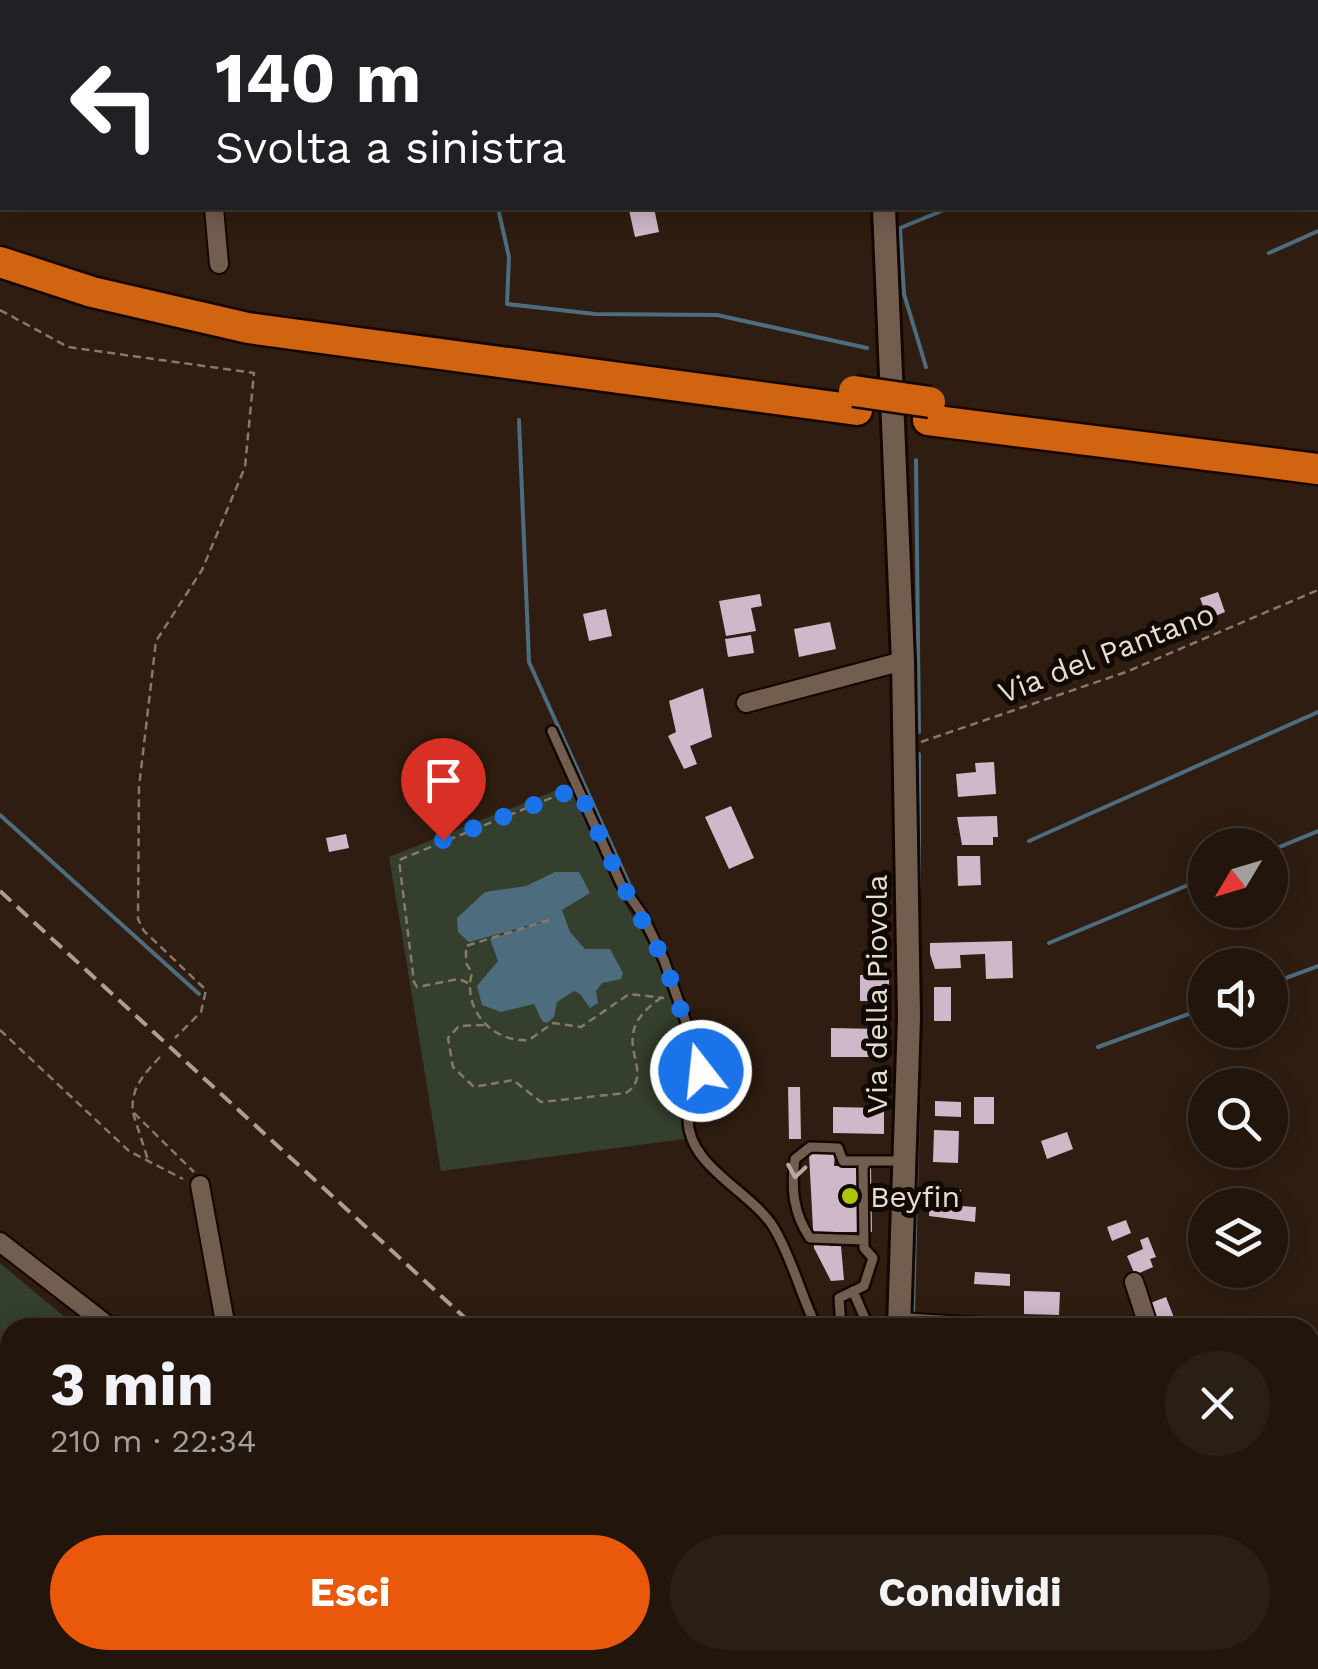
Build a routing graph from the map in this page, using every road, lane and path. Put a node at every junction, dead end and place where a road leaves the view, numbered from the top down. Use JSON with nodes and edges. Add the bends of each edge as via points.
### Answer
{"nodes":[{"id":1,"x":214,"y":210,"type":"edge"},
{"id":2,"x":884,"y":210,"type":"edge"},
{"id":3,"x":0,"y":243,"type":"edge"},
{"id":4,"x":0,"y":262,"type":"edge"},
{"id":5,"x":219,"y":264,"type":"dead end"},
{"id":6,"x":0,"y":310,"type":"edge"},
{"id":7,"x":855,"y":400,"type":"junction"},
{"id":8,"x":929,"y":411,"type":"junction"},
{"id":9,"x":1318,"y":452,"type":"edge"},
{"id":10,"x":1318,"y":469,"type":"edge"},
{"id":11,"x":1318,"y":590,"type":"edge"},
{"id":12,"x":903,"y":661,"type":"junction"},
{"id":13,"x":746,"y":703,"type":"dead end"},
{"id":14,"x":552,"y":731,"type":"dead end"},
{"id":15,"x":906,"y":748,"type":"junction"},
{"id":16,"x":578,"y":788,"type":"junction"},
{"id":17,"x":549,"y":920,"type":"dead end"},
{"id":18,"x":523,"y":927,"type":"junction"},
{"id":19,"x":526,"y":933,"type":"dead end"},
{"id":20,"x":469,"y":983,"type":"junction"},
{"id":21,"x":662,"y":998,"type":"junction"},
{"id":22,"x":681,"y":1007,"type":"junction"},
{"id":23,"x":486,"y":1025,"type":"junction"},
{"id":24,"x":0,"y":1030,"type":"edge"},
{"id":25,"x":176,"y":1038,"type":"dead end"},
{"id":26,"x":160,"y":1057,"type":"dead end"},
{"id":27,"x":133,"y":1112,"type":"junction"},
{"id":28,"x":867,"y":1161,"type":"junction"},
{"id":29,"x":905,"y":1161,"type":"junction"},
{"id":30,"x":150,"y":1164,"type":"junction"},
{"id":31,"x":200,"y":1185,"type":"junction"},
{"id":32,"x":864,"y":1240,"type":"junction"},
{"id":33,"x":0,"y":1242,"type":"edge"},
{"id":34,"x":902,"y":1257,"type":"junction"},
{"id":35,"x":873,"y":1258,"type":"junction"},
{"id":36,"x":1134,"y":1282,"type":"dead end"},
{"id":37,"x":854,"y":1291,"type":"junction"},
{"id":38,"x":98,"y":1318,"type":"edge"},
{"id":39,"x":224,"y":1318,"type":"edge"},
{"id":40,"x":813,"y":1318,"type":"edge"},
{"id":41,"x":840,"y":1318,"type":"edge"},
{"id":42,"x":865,"y":1318,"type":"edge"},
{"id":43,"x":899,"y":1318,"type":"edge"},
{"id":44,"x":1146,"y":1318,"type":"edge"}],
"edges":[{"from":1,"to":5,"type":"street"},
{"from":2,"to":12,"type":"street","name":"Via della Piovola"},
{"from":3,"to":7,"type":"highway","via":[[139,287],[255,310]]},
{"from":4,"to":7,"type":"highway","via":[[106,296],[248,328]]},
{"from":6,"to":25,"type":"path","via":[[68,347],[254,373],[245,466],[202,570],[156,641],[139,788],[138,919],[206,990],[201,1012]]},
{"from":7,"to":8,"type":"highway"},
{"from":8,"to":9,"type":"highway"},
{"from":8,"to":10,"type":"highway"},
{"from":11,"to":15,"type":"path","name":"Via del Pantano","via":[[1126,672]]},
{"from":12,"to":13,"type":"street"},
{"from":12,"to":15,"type":"street","name":"Via della Piovola"},
{"from":14,"to":16,"type":"lane"},
{"from":15,"to":29,"type":"street","name":"Via della Piovola"},
{"from":16,"to":20,"type":"path","via":[[399,860],[414,982]]},
{"from":16,"to":22,"type":"lane"},
{"from":17,"to":18,"type":"path"},
{"from":18,"to":19,"type":"path"},
{"from":18,"to":20,"type":"path","via":[[466,946]]},
{"from":20,"to":23,"type":"path","via":[[474,1010]]},
{"from":21,"to":22,"type":"path"},
{"from":21,"to":23,"type":"path","via":[[629,994],[581,1027],[553,1023],[522,1041]]},
{"from":21,"to":23,"type":"path","via":[[633,1026],[638,1080],[626,1093],[541,1102],[513,1080],[474,1088],[453,1066],[448,1038],[459,1026]]},
{"from":22,"to":40,"type":"lane","via":[[702,1082],[687,1120],[697,1147],[764,1212]]},
{"from":24,"to":30,"type":"path"},
{"from":26,"to":27,"type":"path","via":[[140,1079]]},
{"from":27,"to":30,"type":"path"},
{"from":27,"to":31,"type":"path","via":[[192,1168]]},
{"from":28,"to":29,"type":"lane"},
{"from":28,"to":32,"type":"lane"},
{"from":28,"to":32,"type":"lane","one_way":true,"via":[[844,1161],[838,1148],[810,1147],[795,1159],[792,1178],[794,1203],[810,1238]]},
{"from":29,"to":34,"type":"street","name":"Via della Piovola"},
{"from":30,"to":31,"type":"path"},
{"from":31,"to":39,"type":"street"},
{"from":32,"to":35,"type":"lane"},
{"from":33,"to":38,"type":"street"},
{"from":34,"to":35,"type":"lane"},
{"from":34,"to":43,"type":"street","name":"Via della Piovola"},
{"from":35,"to":37,"type":"lane","via":[[864,1286]]},
{"from":36,"to":44,"type":"street"},
{"from":37,"to":41,"type":"lane","via":[[838,1298]]},
{"from":37,"to":42,"type":"lane"}]}
